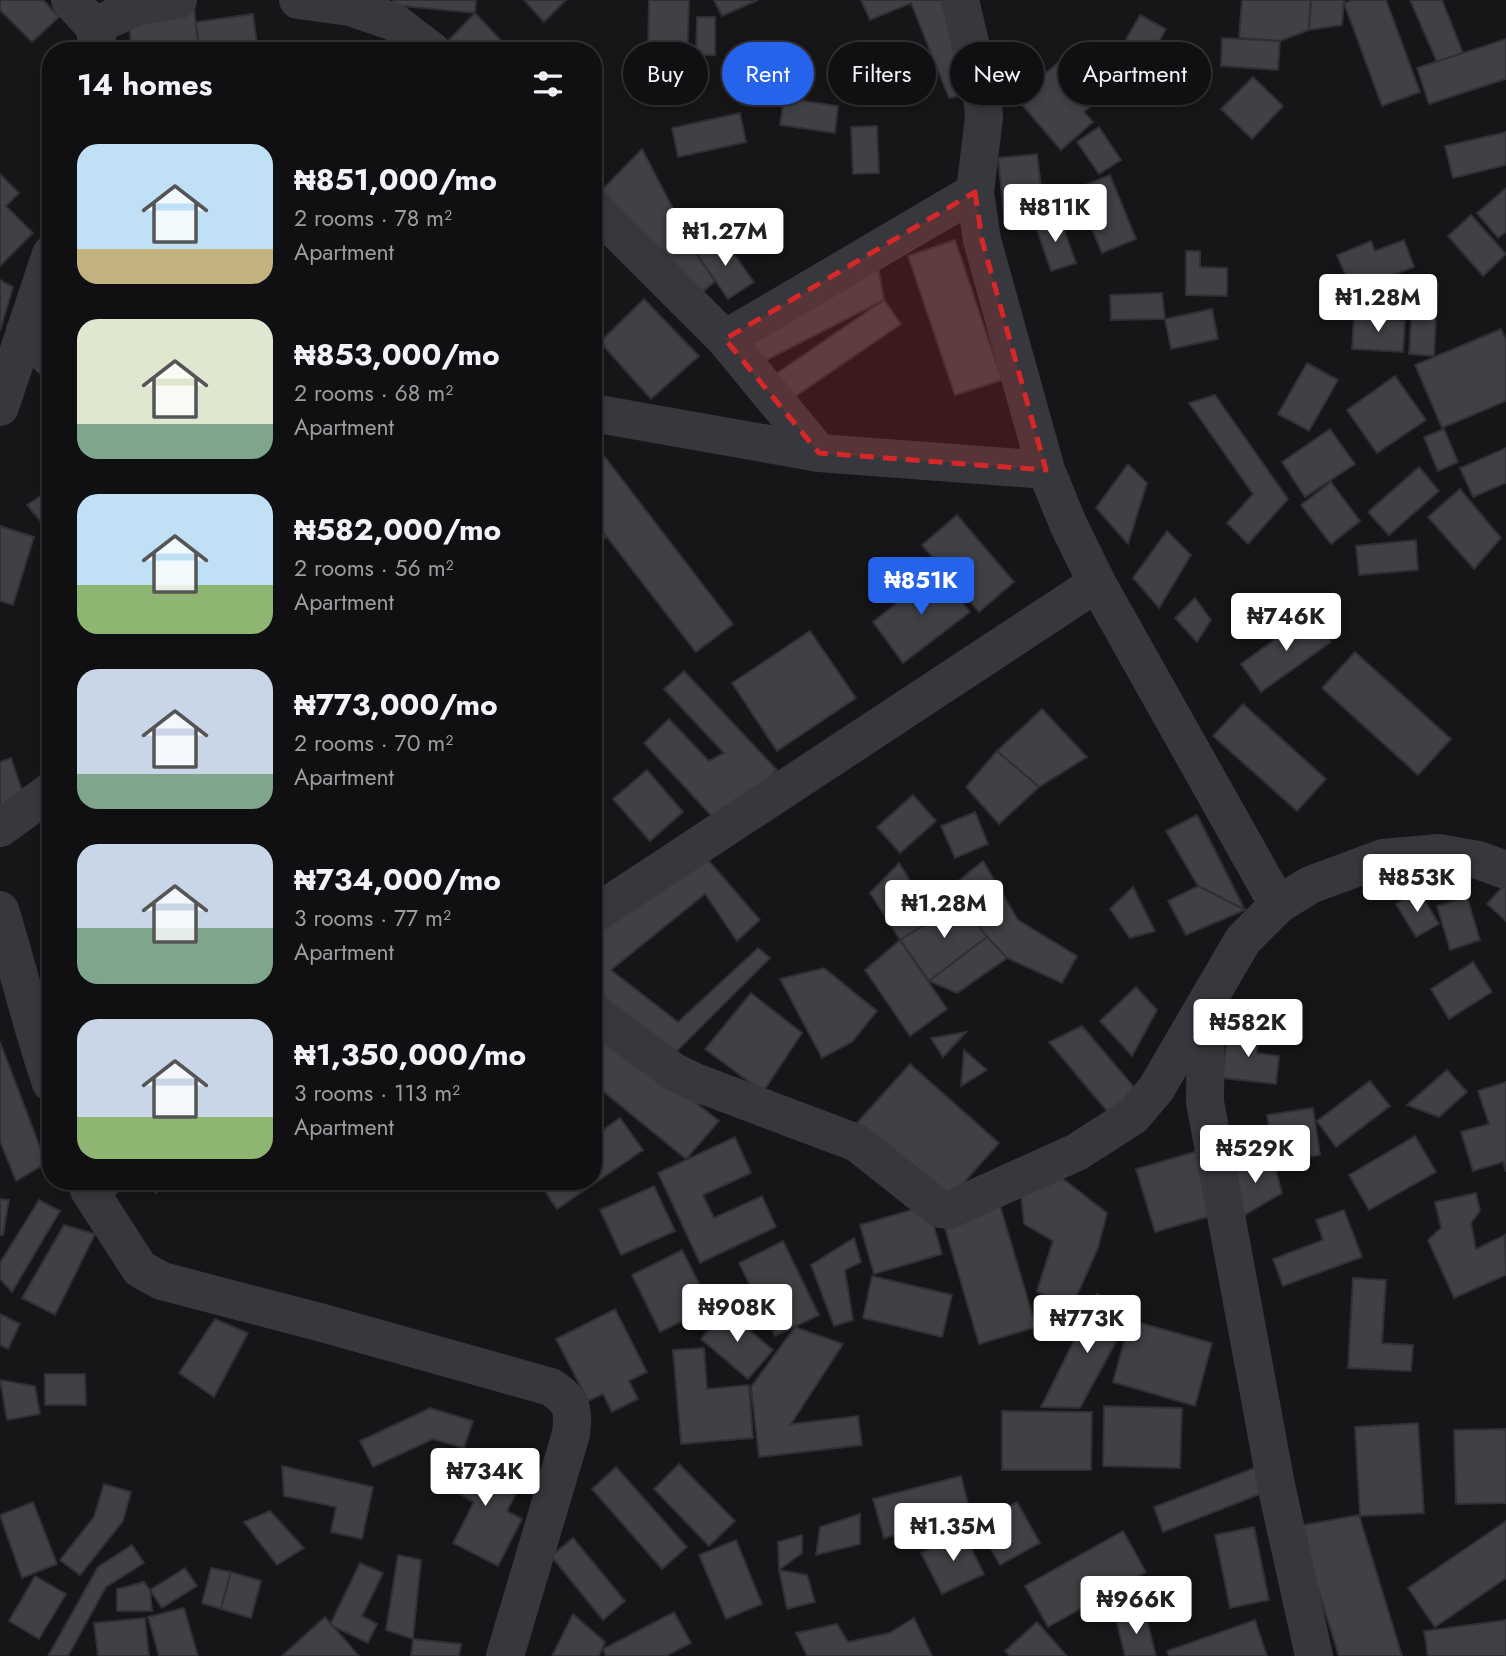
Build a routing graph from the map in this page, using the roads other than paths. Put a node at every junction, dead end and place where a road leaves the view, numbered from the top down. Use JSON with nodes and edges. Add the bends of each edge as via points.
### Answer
{"nodes":[{"id":1,"x":178,"y":0,"type":"edge"},
{"id":2,"x":298,"y":0,"type":"edge"},
{"id":3,"x":960,"y":0,"type":"edge"},
{"id":4,"x":88,"y":26,"type":"edge"},
{"id":5,"x":420,"y":42,"type":"edge"},
{"id":6,"x":975,"y":192,"type":"junction"},
{"id":7,"x":602,"y":216,"type":"edge"},
{"id":8,"x":42,"y":281,"type":"edge"},
{"id":9,"x":25,"y":331,"type":"junction"},
{"id":10,"x":725,"y":339,"type":"junction"},
{"id":11,"x":42,"y":349,"type":"edge"},
{"id":12,"x":0,"y":407,"type":"edge"},
{"id":13,"x":602,"y":415,"type":"edge"},
{"id":14,"x":819,"y":453,"type":"junction"},
{"id":15,"x":1046,"y":470,"type":"junction"},
{"id":16,"x":1097,"y":583,"type":"junction"},
{"id":17,"x":42,"y":798,"type":"edge"},
{"id":18,"x":0,"y":828,"type":"edge"},
{"id":19,"x":1506,"y":870,"type":"edge"},
{"id":20,"x":1278,"y":905,"type":"junction"},
{"id":21,"x":602,"y":909,"type":"edge"},
{"id":22,"x":0,"y":910,"type":"edge"},
{"id":23,"x":1206,"y":1001,"type":"junction"},
{"id":24,"x":602,"y":1019,"type":"edge"},
{"id":25,"x":42,"y":1058,"type":"edge"},
{"id":26,"x":89,"y":1190,"type":"edge"},
{"id":27,"x":505,"y":1656,"type":"edge"},
{"id":28,"x":1314,"y":1656,"type":"edge"}],
"edges":[{"from":1,"to":4,"type":"street","via":[[139,6]]},
{"from":2,"to":5,"type":"street","via":[[350,7],[394,22]]},
{"from":3,"to":6,"type":"street","via":[[984,117]]},
{"from":6,"to":10,"type":"street"},
{"from":6,"to":15,"type":"street","via":[[982,240]]},
{"from":7,"to":10,"type":"street"},
{"from":8,"to":9,"type":"street"},
{"from":9,"to":11,"type":"street"},
{"from":9,"to":12,"type":"street"},
{"from":10,"to":14,"type":"street"},
{"from":13,"to":14,"type":"street"},
{"from":14,"to":15,"type":"street"},
{"from":15,"to":16,"type":"street"},
{"from":16,"to":20,"type":"street"},
{"from":16,"to":21,"type":"street"},
{"from":17,"to":18,"type":"street"},
{"from":19,"to":20,"type":"street","via":[[1439,853],[1383,858],[1310,885]]},
{"from":20,"to":23,"type":"street","via":[[1242,940]]},
{"from":22,"to":25,"type":"street"},
{"from":23,"to":24,"type":"street","via":[[1156,1089],[1133,1116],[1077,1152],[948,1210],[940,1209],[857,1143],[674,1072]]},
{"from":23,"to":28,"type":"street","via":[[1205,1102],[1263,1422]]},
{"from":26,"to":27,"type":"street","via":[[140,1269],[162,1281],[551,1387],[568,1399],[573,1415],[571,1434]]}]}
